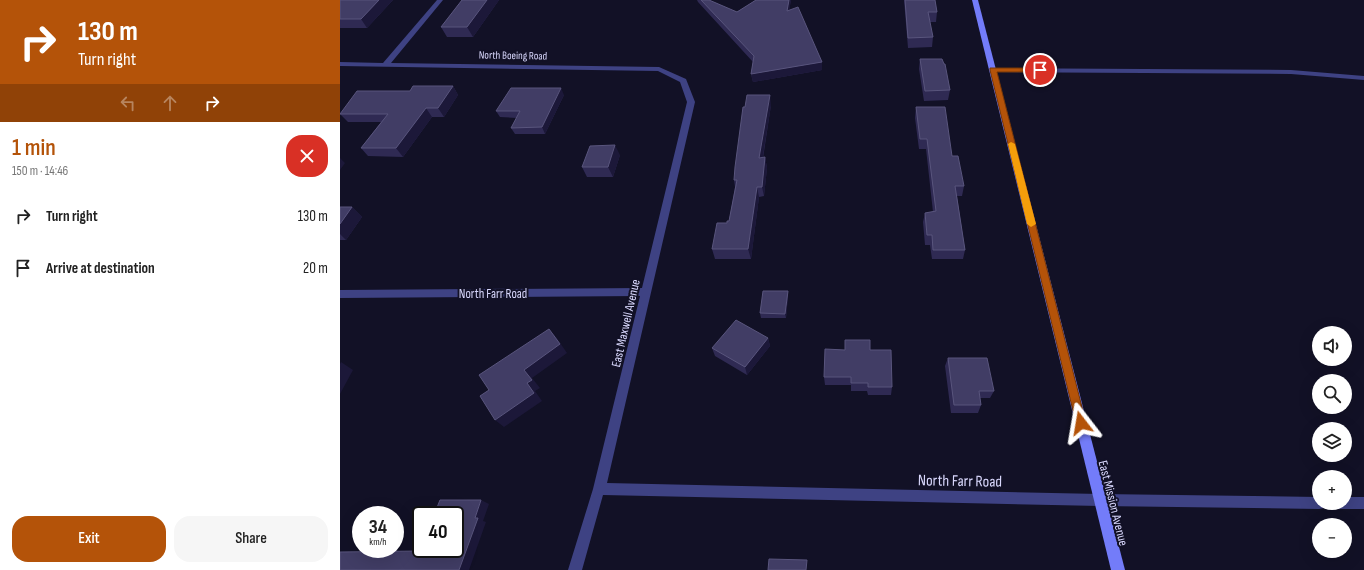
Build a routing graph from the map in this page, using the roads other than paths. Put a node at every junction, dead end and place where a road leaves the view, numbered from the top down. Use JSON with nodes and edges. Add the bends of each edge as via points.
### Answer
{"nodes":[{"id":1,"x":440,"y":0,"type":"edge"},
{"id":2,"x":975,"y":0,"type":"edge"},
{"id":3,"x":340,"y":64,"type":"edge"},
{"id":4,"x":386,"y":64,"type":"junction"},
{"id":5,"x":993,"y":70,"type":"junction"},
{"id":6,"x":1364,"y":78,"type":"edge"},
{"id":7,"x":683,"y":81,"type":"joint"},
{"id":8,"x":646,"y":292,"type":"junction"},
{"id":9,"x":340,"y":294,"type":"edge"},
{"id":10,"x":600,"y":489,"type":"junction"},
{"id":11,"x":1100,"y":500,"type":"junction"},
{"id":12,"x":1312,"y":503,"type":"edge"},
{"id":13,"x":1352,"y":503,"type":"edge"},
{"id":14,"x":1364,"y":503,"type":"edge"},
{"id":15,"x":575,"y":570,"type":"edge"},
{"id":16,"x":1118,"y":570,"type":"edge"}],
"edges":[{"from":1,"to":4,"type":"street"},
{"from":2,"to":5,"type":"street","name":"East Mission Avenue"},
{"from":3,"to":4,"type":"street","name":"North Boeing Road"},
{"from":4,"to":7,"type":"street","name":"North Boeing Road","via":[[659,69]]},
{"from":5,"to":6,"type":"street","via":[[1291,72]]},
{"from":5,"to":11,"type":"street","name":"East Mission Avenue"},
{"from":7,"to":8,"type":"street","name":"East Maxwell Avenue","via":[[691,102]]},
{"from":8,"to":9,"type":"street","name":"North Farr Road"},
{"from":8,"to":10,"type":"street","name":"East Maxwell Avenue"},
{"from":10,"to":11,"type":"street","name":"North Farr Road"},
{"from":10,"to":15,"type":"street","name":"East Maxwell Avenue"},
{"from":11,"to":12,"type":"street","name":"North Farr Road"},
{"from":11,"to":16,"type":"street","name":"East Mission Avenue"},
{"from":13,"to":14,"type":"street"}]}
